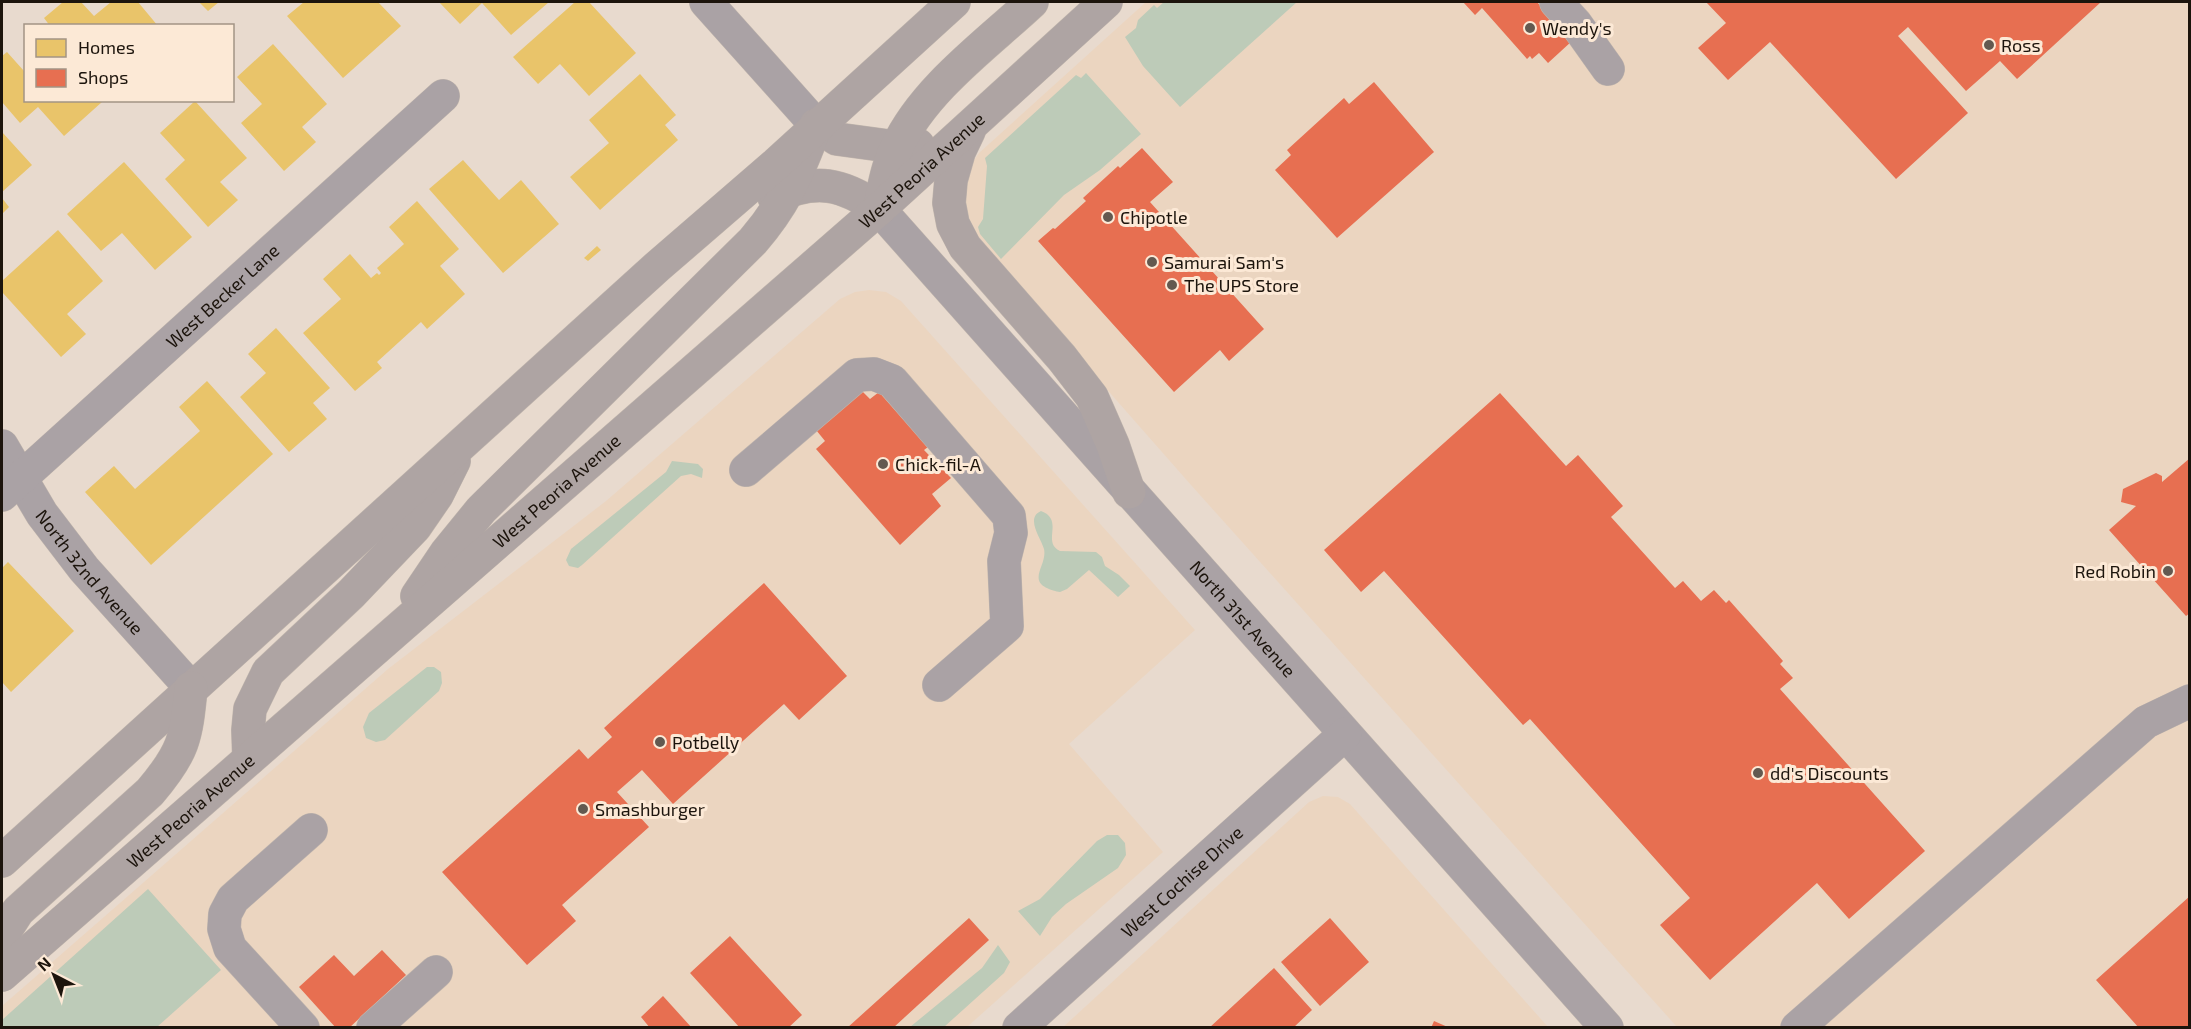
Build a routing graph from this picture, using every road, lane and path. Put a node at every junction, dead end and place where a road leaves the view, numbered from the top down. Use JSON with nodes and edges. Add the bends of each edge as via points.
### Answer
{"nodes":[{"id":1,"x":706,"y":2,"type":"edge"},
{"id":2,"x":954,"y":2,"type":"edge"},
{"id":3,"x":1032,"y":2,"type":"edge"},
{"id":4,"x":1106,"y":2,"type":"edge"},
{"id":5,"x":1556,"y":2,"type":"edge"},
{"id":6,"x":1608,"y":69,"type":"dead end"},
{"id":7,"x":443,"y":96,"type":"dead end"},
{"id":8,"x":973,"y":124,"type":"junction"},
{"id":9,"x":816,"y":126,"type":"junction"},
{"id":10,"x":896,"y":147,"type":"junction"},
{"id":11,"x":790,"y":190,"type":"junction"},
{"id":12,"x":879,"y":209,"type":"junction"},
{"id":13,"x":658,"y":266,"type":"junction"},
{"id":14,"x":462,"y":443,"type":"junction"},
{"id":15,"x":2,"y":446,"type":"edge"},
{"id":16,"x":746,"y":470,"type":"dead end"},
{"id":17,"x":11,"y":487,"type":"edge"},
{"id":18,"x":1130,"y":492,"type":"junction"},
{"id":19,"x":392,"y":633,"type":"junction"},
{"id":20,"x":939,"y":685,"type":"dead end"},
{"id":21,"x":190,"y":688,"type":"junction"},
{"id":22,"x":2190,"y":701,"type":"edge"},
{"id":23,"x":1345,"y":734,"type":"junction"},
{"id":24,"x":249,"y":759,"type":"junction"},
{"id":25,"x":311,"y":830,"type":"dead end"},
{"id":26,"x":2,"y":861,"type":"edge"},
{"id":27,"x":2,"y":936,"type":"edge"},
{"id":28,"x":436,"y":972,"type":"dead end"},
{"id":29,"x":2,"y":975,"type":"edge"},
{"id":30,"x":303,"y":1028,"type":"edge"},
{"id":31,"x":373,"y":1028,"type":"edge"},
{"id":32,"x":1019,"y":1028,"type":"edge"},
{"id":33,"x":1607,"y":1028,"type":"edge"},
{"id":34,"x":1797,"y":1028,"type":"edge"}],
"edges":[{"from":1,"to":9,"type":"street"},
{"from":2,"to":9,"type":"main road"},
{"from":3,"to":10,"type":"main road","via":[[933,94]]},
{"from":4,"to":8,"type":"main road","name":"West Peoria Avenue"},
{"from":5,"to":6,"type":"street"},
{"from":7,"to":17,"type":"street","name":"West Becker Lane"},
{"from":8,"to":10,"type":"main road","via":[[942,139]]},
{"from":8,"to":12,"type":"main road","name":"West Peoria Avenue"},
{"from":8,"to":18,"type":"main road","via":[[951,180],[949,203],[953,224],[965,247],[1092,398]]},
{"from":9,"to":10,"type":"main road","via":[[837,139]]},
{"from":9,"to":11,"type":"main road"},
{"from":9,"to":13,"type":"main road"},
{"from":10,"to":12,"type":"main road"},
{"from":11,"to":12,"type":"main road","via":[[813,185],[834,187],[859,195]]},
{"from":11,"to":13,"type":"main road","via":[[731,219]]},
{"from":11,"to":19,"type":"main road","via":[[753,241],[481,510],[446,553]]},
{"from":12,"to":18,"type":"street","name":"North 31st Avenue"},
{"from":12,"to":19,"type":"main road","name":"West Peoria Avenue"},
{"from":13,"to":14,"type":"main road"},
{"from":14,"to":21,"type":"main road"},
{"from":14,"to":24,"type":"main road","via":[[438,495],[415,527],[268,672],[250,709]]},
{"from":15,"to":17,"type":"street","name":"North 32nd Avenue"},
{"from":16,"to":20,"type":"street","via":[[857,375],[874,374],[892,381],[993,499],[990,535],[1004,561],[1007,626]]},
{"from":17,"to":21,"type":"street","name":"North 32nd Avenue","via":[[42,514],[84,569]]},
{"from":18,"to":23,"type":"street","name":"North 31st Avenue"},
{"from":19,"to":24,"type":"main road","name":"West Peoria Avenue"},
{"from":21,"to":26,"type":"main road"},
{"from":21,"to":27,"type":"main road","via":[[186,734],[167,773],[18,911]]},
{"from":22,"to":34,"type":"street","via":[[2146,722]]},
{"from":23,"to":32,"type":"street","name":"West Cochise Drive"},
{"from":23,"to":33,"type":"street","name":"North 31st Avenue"},
{"from":24,"to":29,"type":"main road","name":"West Peoria Avenue"},
{"from":25,"to":30,"type":"street","via":[[233,899],[225,914],[224,929],[230,948]]},
{"from":28,"to":31,"type":"street"}]}
